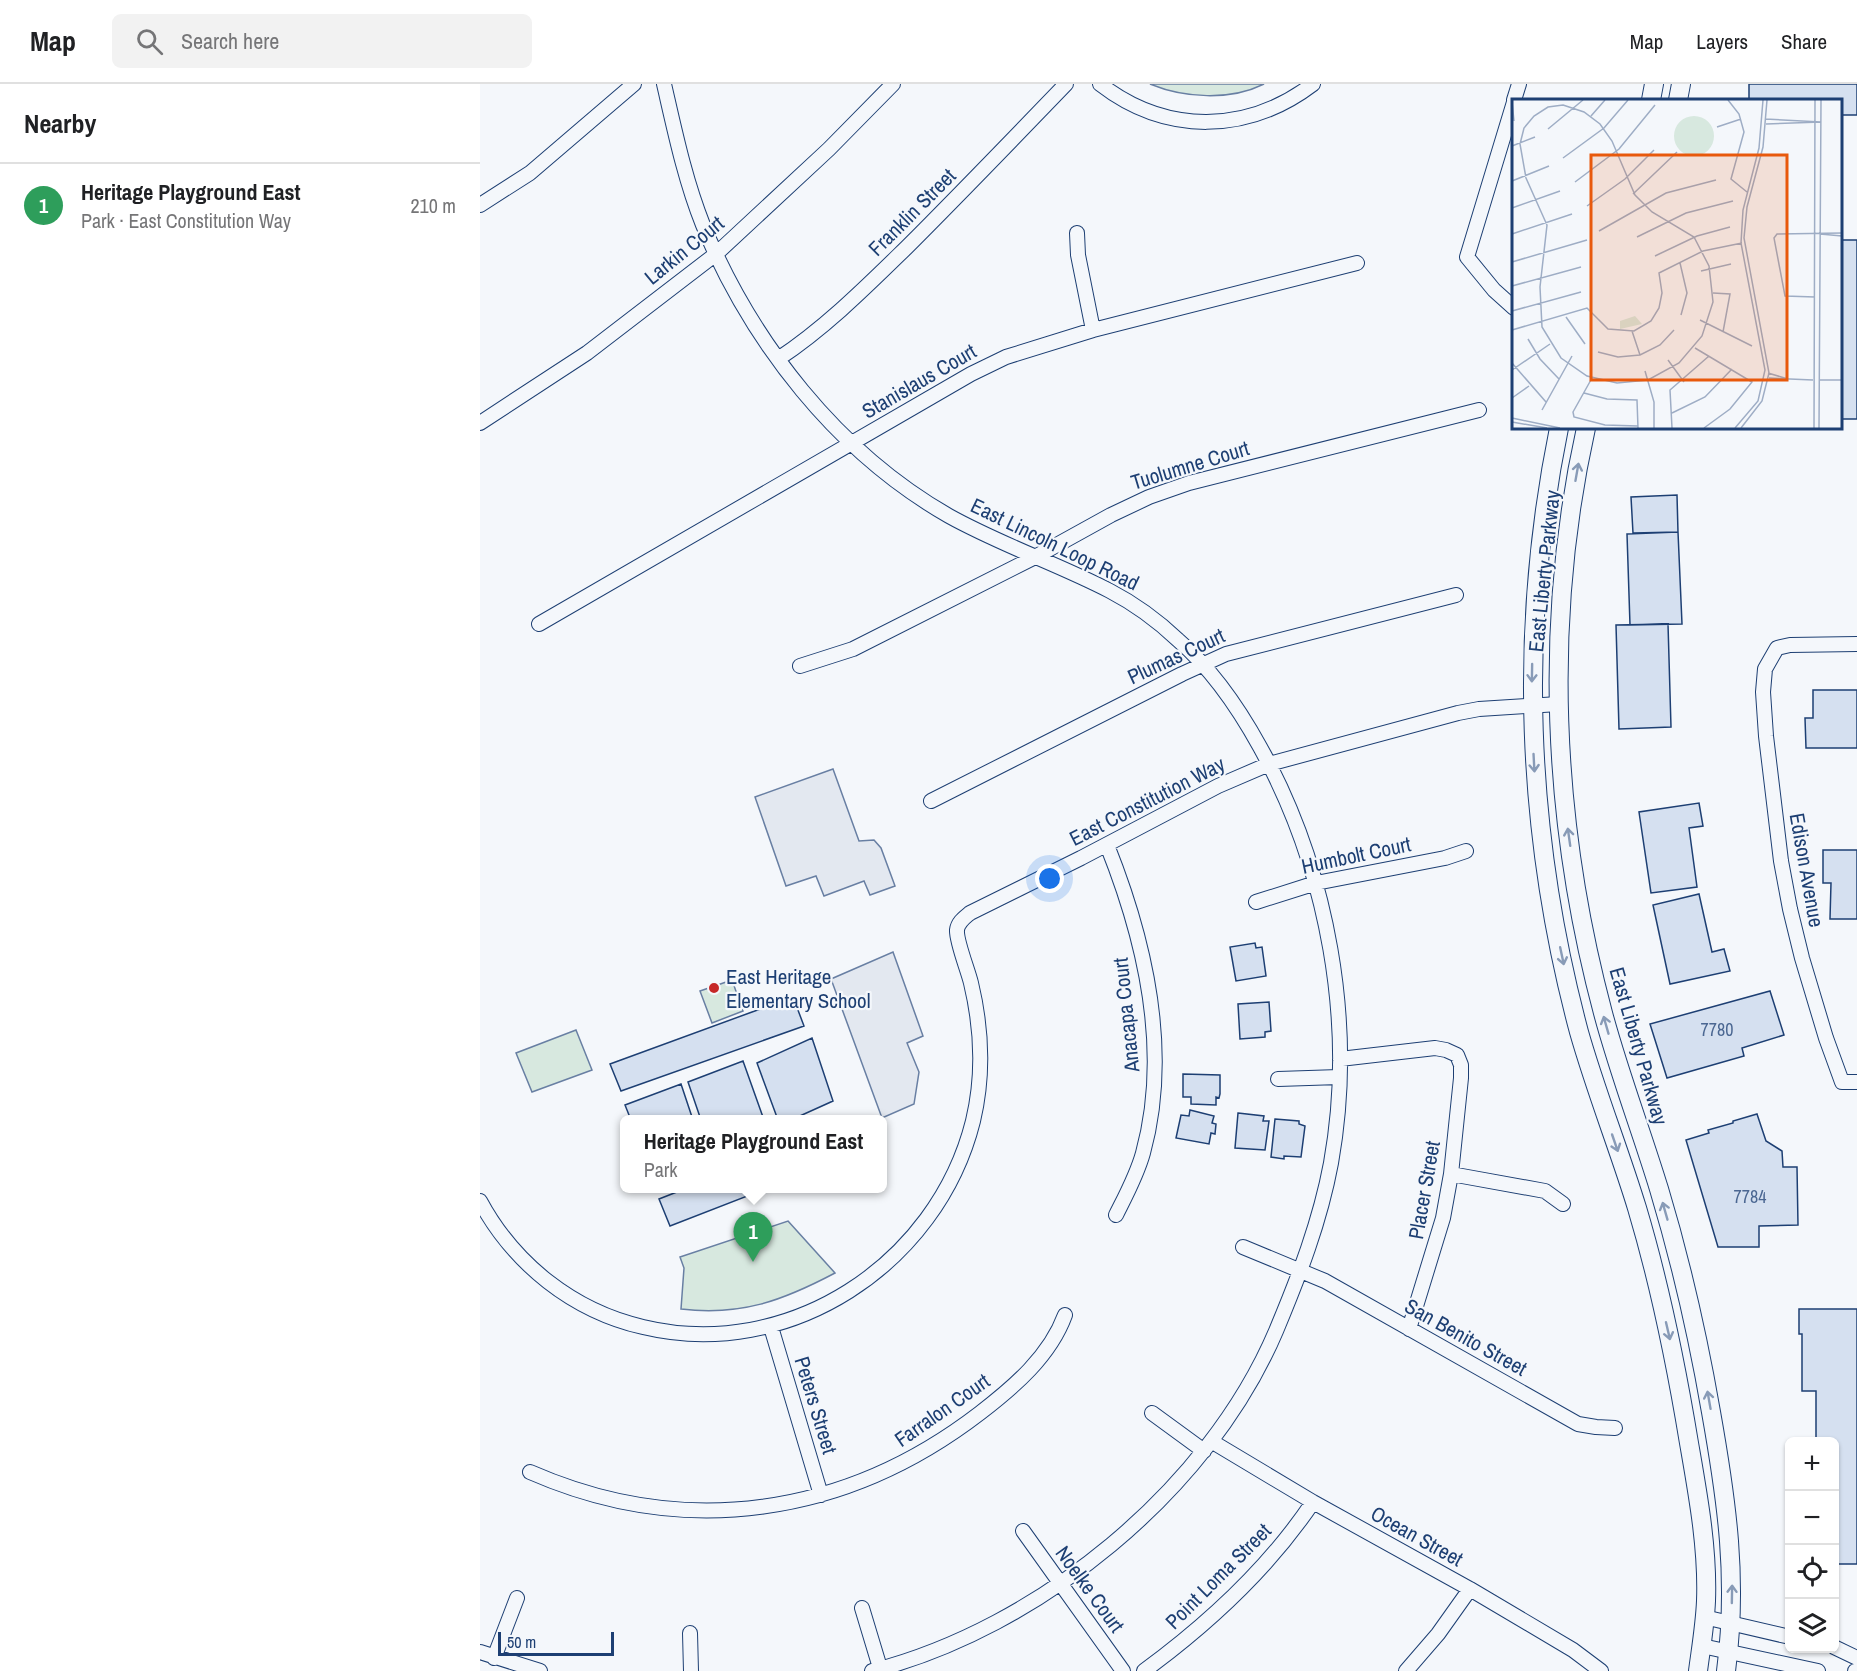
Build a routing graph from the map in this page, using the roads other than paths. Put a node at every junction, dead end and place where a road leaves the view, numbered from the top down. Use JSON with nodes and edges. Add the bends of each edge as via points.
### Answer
{"nodes":[{"id":1,"x":634,"y":84,"type":"edge"},
{"id":2,"x":664,"y":84,"type":"edge"},
{"id":3,"x":893,"y":84,"type":"edge"},
{"id":4,"x":1066,"y":84,"type":"edge"},
{"id":5,"x":1100,"y":84,"type":"edge"},
{"id":6,"x":1313,"y":84,"type":"edge"},
{"id":7,"x":1519,"y":84,"type":"edge"},
{"id":8,"x":1654,"y":84,"type":"edge"},
{"id":9,"x":1681,"y":84,"type":"edge"},
{"id":10,"x":1515,"y":99,"type":"edge"},
{"id":11,"x":1651,"y":99,"type":"edge"},
{"id":12,"x":1678,"y":99,"type":"edge"},
{"id":13,"x":1512,"y":108,"type":"edge"},
{"id":14,"x":480,"y":205,"type":"edge"},
{"id":15,"x":1077,"y":233,"type":"dead end"},
{"id":16,"x":716,"y":254,"type":"junction"},
{"id":17,"x":1357,"y":263,"type":"dead end"},
{"id":18,"x":1512,"y":306,"type":"edge"},
{"id":19,"x":1093,"y":330,"type":"junction"},
{"id":20,"x":778,"y":359,"type":"junction"},
{"id":21,"x":1479,"y":410,"type":"dead end"},
{"id":22,"x":480,"y":423,"type":"edge"},
{"id":23,"x":1559,"y":429,"type":"edge"},
{"id":24,"x":1586,"y":429,"type":"edge"},
{"id":25,"x":852,"y":444,"type":"junction"},
{"id":26,"x":1035,"y":557,"type":"junction"},
{"id":27,"x":1456,"y":595,"type":"dead end"},
{"id":28,"x":539,"y":624,"type":"dead end"},
{"id":29,"x":1857,"y":644,"type":"edge"},
{"id":30,"x":1204,"y":663,"type":"junction"},
{"id":31,"x":800,"y":666,"type":"dead end"},
{"id":32,"x":1558,"y":704,"type":"junction"},
{"id":33,"x":1532,"y":705,"type":"junction"},
{"id":34,"x":1269,"y":764,"type":"junction"},
{"id":35,"x":931,"y":801,"type":"dead end"},
{"id":36,"x":1107,"y":845,"type":"junction"},
{"id":37,"x":1466,"y":851,"type":"dead end"},
{"id":38,"x":1316,"y":883,"type":"junction"},
{"id":39,"x":1256,"y":902,"type":"dead end"},
{"id":40,"x":1340,"y":1059,"type":"junction"},
{"id":41,"x":1339,"y":1077,"type":"junction"},
{"id":42,"x":1278,"y":1079,"type":"dead end"},
{"id":43,"x":1857,"y":1082,"type":"edge"},
{"id":44,"x":1451,"y":1174,"type":"junction"},
{"id":45,"x":480,"y":1201,"type":"edge"},
{"id":46,"x":1563,"y":1204,"type":"dead end"},
{"id":47,"x":1116,"y":1215,"type":"dead end"},
{"id":48,"x":1243,"y":1247,"type":"dead end"},
{"id":49,"x":1301,"y":1270,"type":"junction"},
{"id":50,"x":1065,"y":1315,"type":"dead end"},
{"id":51,"x":771,"y":1327,"type":"junction"},
{"id":52,"x":1409,"y":1329,"type":"junction"},
{"id":53,"x":1152,"y":1413,"type":"dead end"},
{"id":54,"x":1614,"y":1428,"type":"dead end"},
{"id":55,"x":1208,"y":1446,"type":"junction"},
{"id":56,"x":530,"y":1472,"type":"dead end"},
{"id":57,"x":821,"y":1495,"type":"junction"},
{"id":58,"x":1313,"y":1502,"type":"junction"},
{"id":59,"x":1023,"y":1531,"type":"dead end"},
{"id":60,"x":1061,"y":1583,"type":"junction"},
{"id":61,"x":1470,"y":1590,"type":"junction"},
{"id":62,"x":517,"y":1598,"type":"dead end"},
{"id":63,"x":862,"y":1608,"type":"dead end"},
{"id":64,"x":1704,"y":1617,"type":"junction"},
{"id":65,"x":1731,"y":1623,"type":"junction"},
{"id":66,"x":690,"y":1632,"type":"dead end"},
{"id":67,"x":1785,"y":1636,"type":"edge"},
{"id":68,"x":1701,"y":1646,"type":"junction"},
{"id":69,"x":1839,"y":1649,"type":"edge"},
{"id":70,"x":1728,"y":1652,"type":"junction"},
{"id":71,"x":485,"y":1657,"type":"edge"},
{"id":72,"x":1857,"y":1658,"type":"edge"},
{"id":73,"x":878,"y":1670,"type":"edge"},
{"id":74,"x":540,"y":1671,"type":"edge"},
{"id":75,"x":691,"y":1671,"type":"edge"},
{"id":76,"x":1123,"y":1671,"type":"edge"},
{"id":77,"x":1144,"y":1671,"type":"edge"},
{"id":78,"x":1407,"y":1671,"type":"edge"},
{"id":79,"x":1601,"y":1671,"type":"edge"},
{"id":80,"x":1698,"y":1671,"type":"edge"},
{"id":81,"x":1726,"y":1671,"type":"edge"},
{"id":82,"x":1818,"y":1671,"type":"edge"}],
"edges":[{"from":1,"to":14,"type":"street","via":[[530,173]]},
{"from":2,"to":16,"type":"street","name":"East Lincoln Loop Road","via":[[686,176]]},
{"from":3,"to":16,"type":"street","name":"Larkin Court"},
{"from":4,"to":20,"type":"street","name":"Franklin Street","via":[[869,283]]},
{"from":5,"to":6,"type":"street","via":[[1126,102],[1156,115],[1211,122],[1265,112]]},
{"from":7,"to":10,"type":"street"},
{"from":8,"to":11,"type":"street"},
{"from":9,"to":12,"type":"street"},
{"from":13,"to":18,"type":"street","via":[[1467,257]]},
{"from":15,"to":19,"type":"street","via":[[1077,255]]},
{"from":16,"to":20,"type":"street","name":"East Lincoln Loop Road"},
{"from":16,"to":22,"type":"street","name":"Larkin Court","via":[[587,353]]},
{"from":17,"to":19,"type":"street","name":"Stanislaus Court"},
{"from":19,"to":25,"type":"street","name":"Stanislaus Court","via":[[986,366]]},
{"from":20,"to":25,"type":"street","name":"East Lincoln Loop Road"},
{"from":21,"to":26,"type":"street","name":"Tuolumne Court","via":[[1188,483],[1110,515]]},
{"from":23,"to":33,"type":"street","name":"East Liberty Parkway","one_way":true,"via":[[1538,562]]},
{"from":32,"to":24,"type":"street","name":"East Liberty Parkway","one_way":true,"via":[[1558,635],[1565,548]]},
{"from":25,"to":26,"type":"street","name":"East Lincoln Loop Road","via":[[905,488],[947,515]]},
{"from":25,"to":28,"type":"street","name":"Stanislaus Court"},
{"from":26,"to":30,"type":"street","name":"East Lincoln Loop Road","via":[[1125,599]]},
{"from":26,"to":31,"type":"street","name":"Tuolumne Court","via":[[853,649]]},
{"from":27,"to":30,"type":"street","name":"Plumas Court","via":[[1257,645]]},
{"from":29,"to":43,"type":"street","name":"Edison Avenue","via":[[1777,648],[1765,669],[1763,692],[1773,798],[1790,909],[1842,1082]]},
{"from":30,"to":34,"type":"street","name":"East Lincoln Loop Road","via":[[1244,718]]},
{"from":30,"to":35,"type":"street","name":"Plumas Court"},
{"from":32,"to":33,"type":"street","name":"East Constitution Way"},
{"from":65,"to":32,"type":"street","name":"East Liberty Parkway","one_way":true,"via":[[1728,1514],[1705,1377],[1675,1245],[1608,1031],[1584,929],[1562,779]]},
{"from":33,"to":34,"type":"street","name":"East Constitution Way","via":[[1458,713]]},
{"from":33,"to":64,"type":"street","name":"East Liberty Parkway","one_way":true,"via":[[1541,842],[1569,993],[1637,1207],[1674,1357],[1705,1554]]},
{"from":34,"to":36,"type":"street","name":"East Constitution Way","via":[[1218,786]]},
{"from":34,"to":38,"type":"street","name":"East Lincoln Loop Road"},
{"from":36,"to":47,"type":"street","name":"Anacapa Court","via":[[1139,941],[1150,996],[1154,1049],[1146,1143]]},
{"from":36,"to":51,"type":"street","name":"East Constitution Way","via":[[960,920],[957,936],[976,1008],[981,1068],[972,1123],[957,1166],[924,1223],[875,1273],[839,1298]]},
{"from":37,"to":38,"type":"street","name":"Humbolt Court"},
{"from":38,"to":39,"type":"street","name":"Humbolt Court"},
{"from":38,"to":40,"type":"street","name":"East Lincoln Loop Road","via":[[1332,960]]},
{"from":40,"to":41,"type":"street","name":"East Lincoln Loop Road"},
{"from":40,"to":44,"type":"street","name":"Placer Street","via":[[1434,1048],[1457,1055],[1461,1078]]},
{"from":41,"to":42,"type":"street"},
{"from":41,"to":49,"type":"street","name":"East Lincoln Loop Road","via":[[1331,1163]]},
{"from":44,"to":46,"type":"street","via":[[1545,1191]]},
{"from":44,"to":52,"type":"street","name":"Placer Street","via":[[1436,1247]]},
{"from":45,"to":51,"type":"street","name":"East Constitution Way","via":[[491,1222],[525,1263],[572,1299],[598,1312],[632,1325],[684,1334],[726,1334]]},
{"from":48,"to":49,"type":"street","name":"San Benito Street"},
{"from":49,"to":52,"type":"street","name":"San Benito Street"},
{"from":49,"to":55,"type":"street","name":"East Lincoln Loop Road","via":[[1263,1360]]},
{"from":50,"to":57,"type":"street","name":"Farralon Court","via":[[1058,1335],[1034,1364],[962,1427],[904,1463]]},
{"from":51,"to":57,"type":"street","name":"Peters Street"},
{"from":52,"to":54,"type":"street","name":"San Benito Street","via":[[1578,1424]]},
{"from":53,"to":55,"type":"street","name":"Ocean Street"},
{"from":55,"to":58,"type":"street","name":"Ocean Street"},
{"from":55,"to":60,"type":"street","name":"East Lincoln Loop Road","via":[[1140,1519]]},
{"from":56,"to":57,"type":"street","name":"Farralon Court","via":[[565,1488],[608,1500],[672,1510],[749,1508]]},
{"from":58,"to":61,"type":"street","name":"Ocean Street"},
{"from":58,"to":77,"type":"street","name":"Point Loma Street","via":[[1246,1584]]},
{"from":59,"to":60,"type":"street","name":"Noelke Court"},
{"from":60,"to":73,"type":"street","name":"East Lincoln Loop Road","via":[[985,1627]]},
{"from":60,"to":76,"type":"street","name":"Noelke Court"},
{"from":61,"to":78,"type":"street"},
{"from":61,"to":79,"type":"street","name":"Ocean Street"},
{"from":62,"to":71,"type":"street"},
{"from":63,"to":73,"type":"street"},
{"from":64,"to":65,"type":"street"},
{"from":64,"to":68,"type":"street","name":"East Liberty Parkway"},
{"from":65,"to":67,"type":"street"},
{"from":65,"to":70,"type":"street","name":"East Liberty Parkway"},
{"from":66,"to":75,"type":"street"},
{"from":68,"to":70,"type":"street"},
{"from":68,"to":80,"type":"street","name":"East Liberty Parkway"},
{"from":69,"to":72,"type":"street"},
{"from":70,"to":81,"type":"street","name":"East Liberty Parkway"},
{"from":70,"to":82,"type":"street"},
{"from":71,"to":74,"type":"street"}]}
